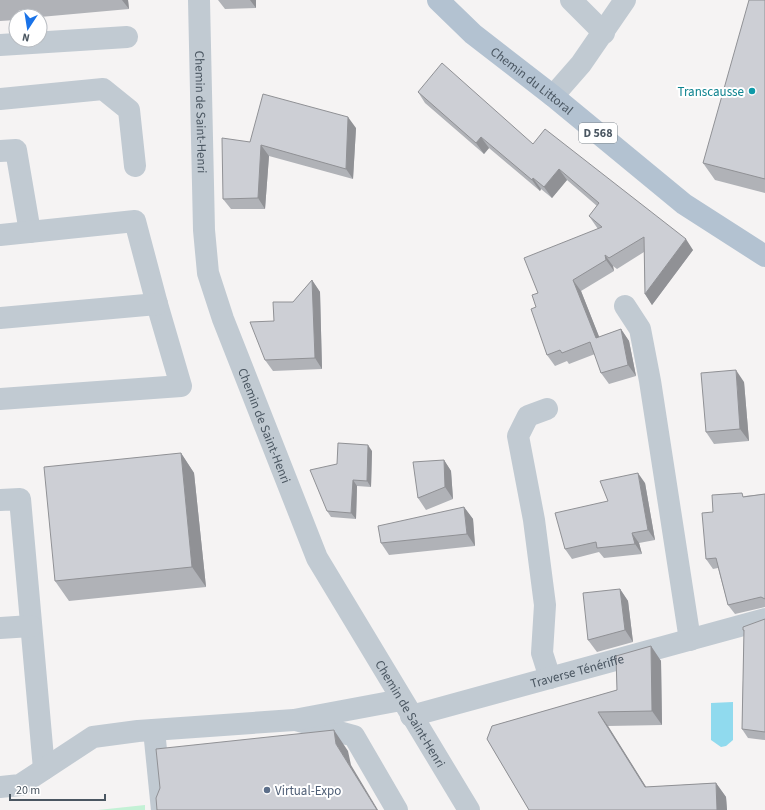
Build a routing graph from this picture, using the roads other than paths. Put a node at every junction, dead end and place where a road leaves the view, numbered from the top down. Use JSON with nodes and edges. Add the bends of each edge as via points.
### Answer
{"nodes":[{"id":1,"x":199,"y":0,"type":"edge"},
{"id":2,"x":438,"y":0,"type":"edge"},
{"id":3,"x":571,"y":0,"type":"edge"},
{"id":4,"x":625,"y":0,"type":"edge"},
{"id":5,"x":604,"y":34,"type":"junction"},
{"id":6,"x":127,"y":37,"type":"dead end"},
{"id":7,"x":0,"y":45,"type":"edge"},
{"id":8,"x":553,"y":96,"type":"junction"},
{"id":9,"x":0,"y":99,"type":"edge"},
{"id":10,"x":0,"y":151,"type":"edge"},
{"id":11,"x":135,"y":166,"type":"dead end"},
{"id":12,"x":30,"y":232,"type":"junction"},
{"id":13,"x":0,"y":235,"type":"edge"},
{"id":14,"x":765,"y":256,"type":"edge"},
{"id":15,"x":157,"y":304,"type":"junction"},
{"id":16,"x":625,"y":306,"type":"dead end"},
{"id":17,"x":0,"y":318,"type":"edge"},
{"id":18,"x":0,"y":399,"type":"edge"},
{"id":19,"x":548,"y":409,"type":"dead end"},
{"id":20,"x":0,"y":500,"type":"edge"},
{"id":21,"x":765,"y":619,"type":"edge"},
{"id":22,"x":31,"y":626,"type":"junction"},
{"id":23,"x":0,"y":628,"type":"edge"},
{"id":24,"x":690,"y":640,"type":"junction"},
{"id":25,"x":550,"y":678,"type":"junction"},
{"id":26,"x":406,"y":708,"type":"junction"},
{"id":27,"x":294,"y":720,"type":"junction"},
{"id":28,"x":146,"y":731,"type":"junction"},
{"id":29,"x":44,"y":769,"type":"junction"},
{"id":30,"x":0,"y":787,"type":"edge"},
{"id":31,"x":162,"y":810,"type":"edge"},
{"id":32,"x":397,"y":810,"type":"edge"},
{"id":33,"x":468,"y":810,"type":"edge"}],
"edges":[{"from":1,"to":26,"type":"street","name":"Chemin de Saint-Henri","via":[[204,230],[208,273],[223,319],[307,537]]},
{"from":2,"to":8,"type":"main road","name":"Chemin du Littoral","number":"D 568","via":[[473,34]]},
{"from":3,"to":5,"type":"street"},
{"from":4,"to":5,"type":"street"},
{"from":5,"to":8,"type":"street"},
{"from":6,"to":7,"type":"street"},
{"from":8,"to":14,"type":"main road","name":"Chemin du Littoral","number":"D 568","via":[[684,204]]},
{"from":9,"to":11,"type":"street","via":[[103,89],[129,110]]},
{"from":10,"to":12,"type":"street","via":[[16,150]]},
{"from":12,"to":13,"type":"street"},
{"from":12,"to":15,"type":"street","via":[[135,220]]},
{"from":15,"to":17,"type":"street"},
{"from":15,"to":18,"type":"street","via":[[181,386]]},
{"from":16,"to":24,"type":"street","via":[[640,329]]},
{"from":19,"to":25,"type":"street","via":[[528,416],[518,436],[534,520],[544,597],[542,653]]},
{"from":20,"to":22,"type":"street","via":[[20,499]]},
{"from":21,"to":24,"type":"street","name":"Traverse Ténériffe"},
{"from":22,"to":23,"type":"street"},
{"from":22,"to":29,"type":"street"},
{"from":24,"to":25,"type":"street","name":"Traverse Ténériffe"},
{"from":25,"to":26,"type":"street","name":"Traverse Ténériffe"},
{"from":26,"to":27,"type":"street","name":"Traverse Ténériffe"},
{"from":26,"to":33,"type":"street","name":"Chemin de Saint-Henri"},
{"from":27,"to":28,"type":"street"},
{"from":27,"to":32,"type":"street","via":[[354,736]]},
{"from":28,"to":29,"type":"street","via":[[93,737]]},
{"from":28,"to":31,"type":"street"},
{"from":29,"to":30,"type":"street","via":[[20,785]]}]}
